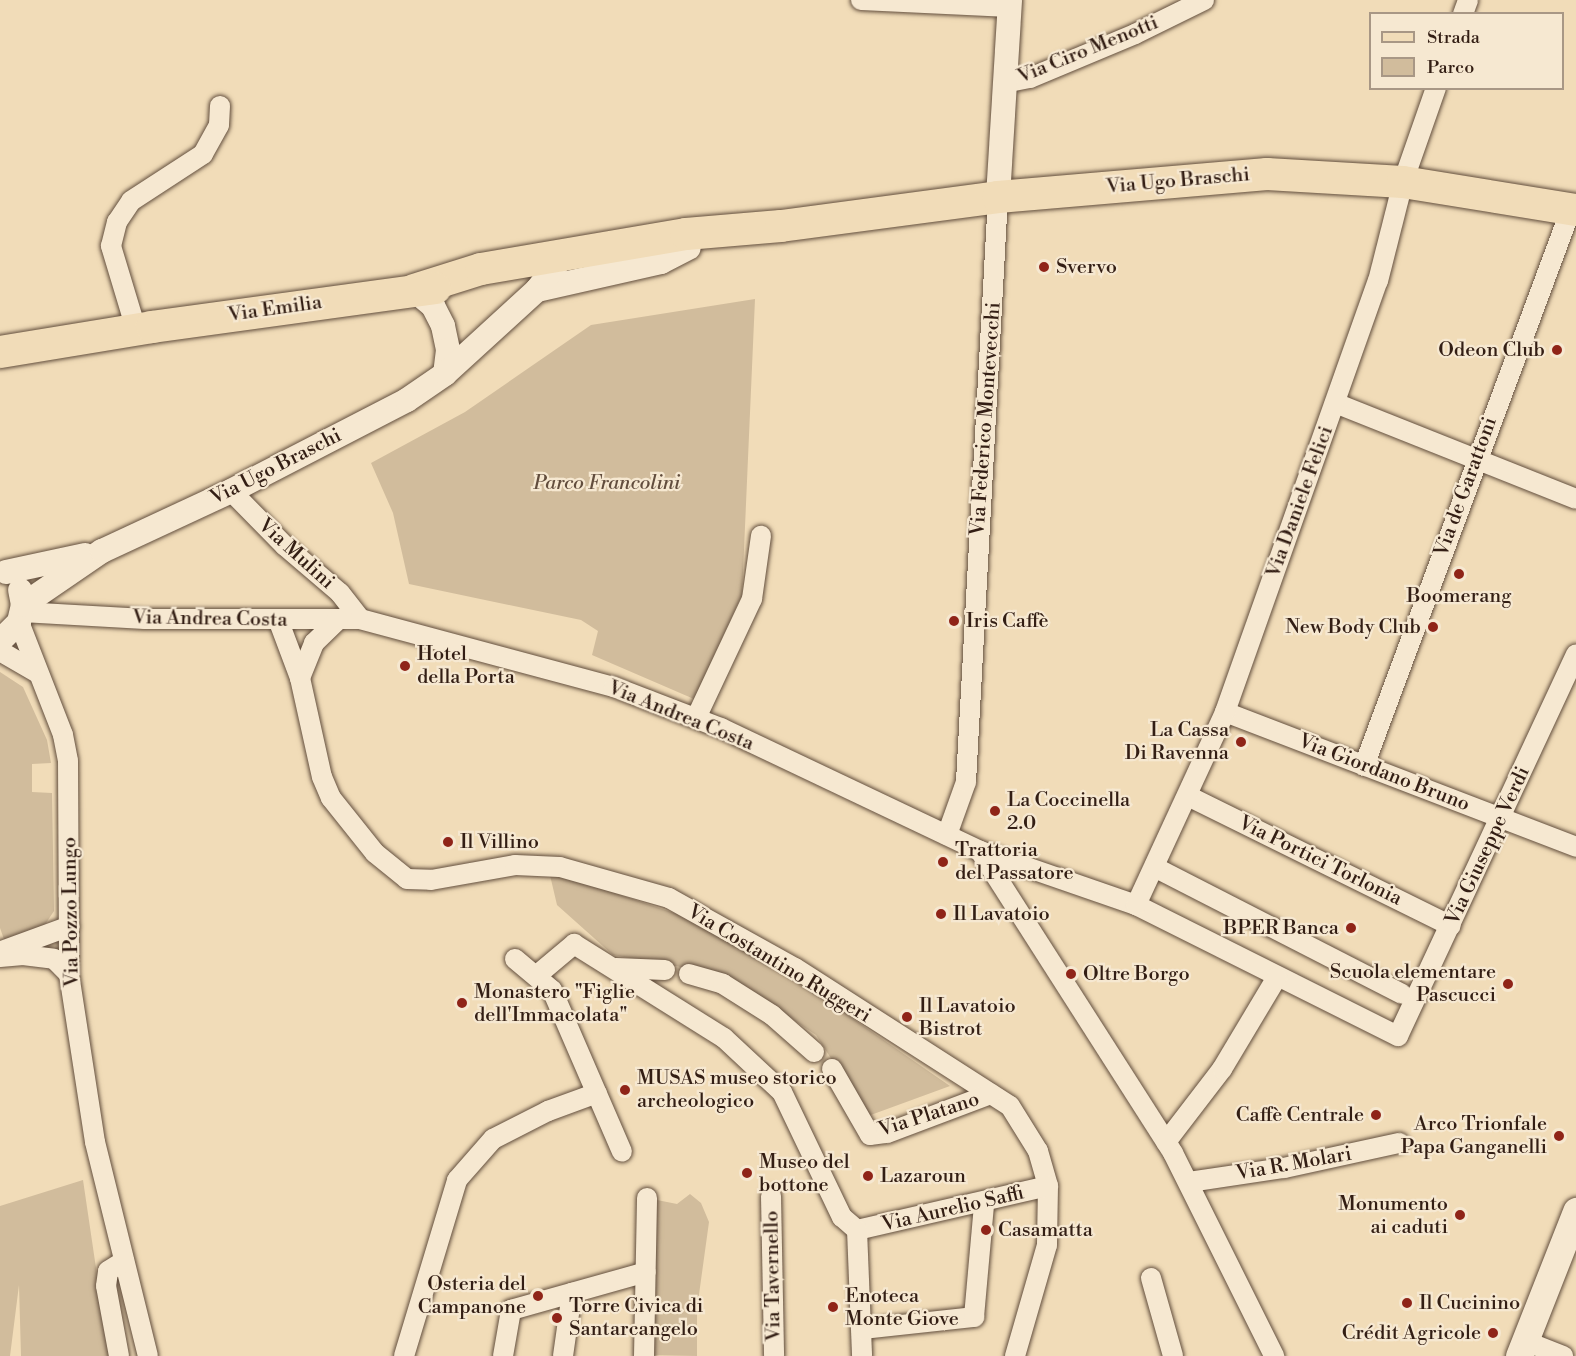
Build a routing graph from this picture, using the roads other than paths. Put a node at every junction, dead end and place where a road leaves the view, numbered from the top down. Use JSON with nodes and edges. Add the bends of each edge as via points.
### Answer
{"nodes":[{"id":1,"x":861,"y":0,"type":"edge"},
{"id":2,"x":1204,"y":0,"type":"edge"},
{"id":3,"x":1010,"y":3,"type":"edge"},
{"id":4,"x":1004,"y":82,"type":"junction"},
{"id":5,"x":1435,"y":90,"type":"edge"},
{"id":6,"x":219,"y":106,"type":"dead end"},
{"id":7,"x":1402,"y":182,"type":"junction"},
{"id":8,"x":998,"y":197,"type":"junction"},
{"id":9,"x":1573,"y":210,"type":"edge"},
{"id":10,"x":781,"y":226,"type":"junction"},
{"id":11,"x":551,"y":271,"type":"junction"},
{"id":12,"x":414,"y":290,"type":"junction"},
{"id":13,"x":136,"y":329,"type":"junction"},
{"id":14,"x":0,"y":352,"type":"edge"},
{"id":15,"x":445,"y":374,"type":"junction"},
{"id":16,"x":1335,"y":403,"type":"junction"},
{"id":17,"x":1476,"y":459,"type":"junction"},
{"id":18,"x":231,"y":491,"type":"junction"},
{"id":19,"x":1576,"y":499,"type":"edge"},
{"id":20,"x":761,"y":536,"type":"dead end"},
{"id":21,"x":102,"y":551,"type":"junction"},
{"id":22,"x":3,"y":571,"type":"edge"},
{"id":23,"x":21,"y":613,"type":"junction"},
{"id":24,"x":360,"y":619,"type":"junction"},
{"id":25,"x":338,"y":620,"type":"junction"},
{"id":26,"x":279,"y":621,"type":"junction"},
{"id":27,"x":0,"y":641,"type":"edge"},
{"id":28,"x":0,"y":651,"type":"edge"},
{"id":29,"x":1576,"y":655,"type":"edge"},
{"id":30,"x":36,"y":672,"type":"junction"},
{"id":31,"x":300,"y":678,"type":"junction"},
{"id":32,"x":1225,"y":712,"type":"junction"},
{"id":33,"x":696,"y":718,"type":"junction"},
{"id":34,"x":1364,"y":766,"type":"junction"},
{"id":35,"x":1188,"y":796,"type":"junction"},
{"id":36,"x":1502,"y":819,"type":"junction"},
{"id":37,"x":947,"y":835,"type":"junction"},
{"id":38,"x":1576,"y":847,"type":"edge"},
{"id":39,"x":980,"y":851,"type":"junction"},
{"id":40,"x":1156,"y":868,"type":"junction"},
{"id":41,"x":1136,"y":905,"type":"junction"},
{"id":42,"x":70,"y":926,"type":"junction"},
{"id":43,"x":1452,"y":926,"type":"junction"},
{"id":44,"x":0,"y":952,"type":"edge"},
{"id":45,"x":0,"y":957,"type":"edge"},
{"id":46,"x":514,"y":959,"type":"dead end"},
{"id":47,"x":616,"y":968,"type":"junction"},
{"id":48,"x":665,"y":970,"type":"dead end"},
{"id":49,"x":69,"y":974,"type":"junction"},
{"id":50,"x":689,"y":974,"type":"dead end"},
{"id":51,"x":536,"y":976,"type":"junction"},
{"id":52,"x":1277,"y":977,"type":"junction"},
{"id":53,"x":1402,"y":994,"type":"dead end"},
{"id":54,"x":1398,"y":1036,"type":"joint"},
{"id":55,"x":814,"y":1052,"type":"dead end"},
{"id":56,"x":832,"y":1069,"type":"dead end"},
{"id":57,"x":597,"y":1093,"type":"junction"},
{"id":58,"x":991,"y":1094,"type":"junction"},
{"id":59,"x":1166,"y":1142,"type":"junction"},
{"id":60,"x":1399,"y":1143,"type":"dead end"},
{"id":61,"x":622,"y":1152,"type":"dead end"},
{"id":62,"x":1189,"y":1182,"type":"junction"},
{"id":63,"x":1048,"y":1186,"type":"junction"},
{"id":64,"x":771,"y":1196,"type":"dead end"},
{"id":65,"x":647,"y":1198,"type":"dead end"},
{"id":66,"x":984,"y":1204,"type":"junction"},
{"id":67,"x":1576,"y":1211,"type":"edge"},
{"id":68,"x":857,"y":1230,"type":"junction"},
{"id":69,"x":124,"y":1261,"type":"junction"},
{"id":70,"x":646,"y":1272,"type":"junction"},
{"id":71,"x":1151,"y":1278,"type":"dead end"},
{"id":72,"x":572,"y":1293,"type":"junction"},
{"id":73,"x":862,"y":1329,"type":"junction"},
{"id":74,"x":1522,"y":1348,"type":"edge"},
{"id":75,"x":118,"y":1356,"type":"edge"},
{"id":76,"x":148,"y":1356,"type":"edge"},
{"id":77,"x":404,"y":1356,"type":"edge"},
{"id":78,"x":503,"y":1356,"type":"edge"},
{"id":79,"x":563,"y":1356,"type":"edge"},
{"id":80,"x":644,"y":1356,"type":"edge"},
{"id":81,"x":774,"y":1356,"type":"edge"},
{"id":82,"x":862,"y":1356,"type":"edge"},
{"id":83,"x":1015,"y":1356,"type":"edge"},
{"id":84,"x":1173,"y":1356,"type":"edge"},
{"id":85,"x":1274,"y":1356,"type":"edge"},
{"id":86,"x":1563,"y":1356,"type":"edge"}],
"edges":[{"from":1,"to":3,"type":"street"},
{"from":2,"to":4,"type":"street","name":"Via Ciro Menotti","via":[[1030,78]]},
{"from":3,"to":4,"type":"street","name":"Via Federico Montevecchi"},
{"from":4,"to":8,"type":"street","name":"Via Federico Montevecchi"},
{"from":5,"to":7,"type":"street","name":"Via Daniele Felici"},
{"from":6,"to":13,"type":"street","via":[[219,125],[203,154],[131,201],[117,222],[111,246]]},
{"from":7,"to":8,"type":"main road","name":"Via Ugo Braschi","via":[[1267,174]]},
{"from":7,"to":9,"type":"main road","name":"Via Ugo Braschi"},
{"from":7,"to":16,"type":"street","name":"Via Daniele Felici","via":[[1378,281]]},
{"from":8,"to":10,"type":"main road","name":"Via Ugo Braschi"},
{"from":8,"to":37,"type":"street","name":"Via Federico Montevecchi","via":[[966,782]]},
{"from":9,"to":17,"type":"street","name":"Via de Garattoni"},
{"from":10,"to":11,"type":"main road","name":"Via Ugo Braschi","via":[[689,248]]},
{"from":10,"to":11,"type":"main road","name":"Via Ugo Braschi","via":[[686,234]]},
{"from":11,"to":12,"type":"main road","name":"Via Ugo Braschi"},
{"from":11,"to":15,"type":"street","name":"Via Ugo Braschi"},
{"from":12,"to":13,"type":"main road","name":"Via Emilia"},
{"from":12,"to":15,"type":"street","via":[[433,306],[443,326],[448,350]]},
{"from":13,"to":14,"type":"main road","name":"Via Emilia"},
{"from":15,"to":18,"type":"street","name":"Via Ugo Braschi","via":[[407,400]]},
{"from":16,"to":17,"type":"street"},
{"from":16,"to":32,"type":"street","name":"Via Daniele Felici"},
{"from":17,"to":19,"type":"street"},
{"from":17,"to":34,"type":"street","name":"Via de Garattoni"},
{"from":18,"to":21,"type":"street","name":"Via Ugo Braschi"},
{"from":18,"to":24,"type":"street","name":"Via Mulini","via":[[285,546],[340,593]]},
{"from":20,"to":33,"type":"street","via":[[752,599]]},
{"from":21,"to":22,"type":"street","name":"Via Ugo Braschi"},
{"from":21,"to":23,"type":"street","name":"Via Ugo Braschi"},
{"from":22,"to":23,"type":"street","via":[[21,592]]},
{"from":23,"to":26,"type":"street","name":"Via Andrea Costa"},
{"from":23,"to":27,"type":"street","name":"Via Ugo Braschi"},
{"from":23,"to":30,"type":"street","name":"Via Pozzo Lungo"},
{"from":24,"to":25,"type":"street","name":"Via Andrea Costa"},
{"from":24,"to":33,"type":"street","name":"Via Andrea Costa","via":[[614,687]]},
{"from":25,"to":26,"type":"street","name":"Via Andrea Costa"},
{"from":25,"to":31,"type":"street","via":[[314,643]]},
{"from":26,"to":31,"type":"street"},
{"from":28,"to":30,"type":"street"},
{"from":29,"to":36,"type":"street","name":"Via Giuseppe Verdi"},
{"from":30,"to":42,"type":"street","name":"Via Pozzo Lungo","via":[[63,735],[68,761]]},
{"from":31,"to":58,"type":"street","name":"Via Costantino Ruggeri","via":[[322,777],[331,798],[375,853],[407,879],[431,880],[515,865],[560,867],[669,898],[795,968]]},
{"from":32,"to":34,"type":"street","name":"Via Giordano Bruno"},
{"from":32,"to":35,"type":"street","name":"Via Daniele Felici"},
{"from":33,"to":37,"type":"street","name":"Via Andrea Costa"},
{"from":34,"to":36,"type":"street","name":"Via Giordano Bruno"},
{"from":35,"to":40,"type":"street","name":"Via Daniele Felici"},
{"from":35,"to":43,"type":"street","name":"Via Portici Torlonia"},
{"from":36,"to":38,"type":"street","name":"Via Giordano Bruno"},
{"from":36,"to":43,"type":"street","name":"Via Giuseppe Verdi"},
{"from":37,"to":39,"type":"street","name":"Via Andrea Costa"},
{"from":39,"to":41,"type":"street","name":"Via Andrea Costa"},
{"from":39,"to":59,"type":"street"},
{"from":40,"to":41,"type":"street","name":"Via Daniele Felici"},
{"from":40,"to":53,"type":"street"},
{"from":41,"to":52,"type":"street","name":"Via Andrea Costa"},
{"from":42,"to":44,"type":"street"},
{"from":42,"to":49,"type":"street","name":"Via Pozzo Lungo"},
{"from":43,"to":54,"type":"street","name":"Via Giuseppe Verdi"},
{"from":45,"to":49,"type":"street","via":[[54,959]]},
{"from":46,"to":51,"type":"street"},
{"from":47,"to":48,"type":"street"},
{"from":47,"to":51,"type":"street","via":[[574,944]]},
{"from":47,"to":68,"type":"street","via":[[641,988],[724,1038],[775,1084],[797,1117],[842,1217]]},
{"from":49,"to":69,"type":"street","name":"Via Pozzo Lungo","via":[[95,1142]]},
{"from":50,"to":55,"type":"street","via":[[723,984],[772,1015]]},
{"from":51,"to":57,"type":"street","via":[[552,990]]},
{"from":52,"to":54,"type":"street","name":"Via Andrea Costa"},
{"from":52,"to":59,"type":"street","via":[[1222,1069]]},
{"from":56,"to":58,"type":"street","name":"Via Platano","via":[[870,1135],[887,1133]]},
{"from":57,"to":61,"type":"street"},
{"from":57,"to":77,"type":"street","via":[[548,1111],[493,1139],[457,1180]]},
{"from":58,"to":63,"type":"street","name":"Via Costantino Ruggeri","via":[[1010,1106],[1038,1151]]},
{"from":59,"to":62,"type":"street"},
{"from":60,"to":62,"type":"street","name":"Via R. Molari","via":[[1284,1168]]},
{"from":62,"to":85,"type":"street"},
{"from":63,"to":66,"type":"street","name":"Via Aurelio Saffi"},
{"from":63,"to":83,"type":"street","name":"Via Costantino Ruggeri","via":[[1047,1245]]},
{"from":64,"to":81,"type":"street","name":"Via Tavernello"},
{"from":65,"to":70,"type":"street"},
{"from":66,"to":68,"type":"street","name":"Via Aurelio Saffi"},
{"from":66,"to":73,"type":"street","via":[[974,1317]]},
{"from":67,"to":74,"type":"main road"},
{"from":68,"to":73,"type":"street"},
{"from":69,"to":75,"type":"street","via":[[108,1271],[106,1286]]},
{"from":69,"to":76,"type":"street","name":"Via Pozzo Lungo"},
{"from":70,"to":72,"type":"street"},
{"from":70,"to":80,"type":"street"},
{"from":71,"to":84,"type":"street"},
{"from":72,"to":78,"type":"street","via":[[511,1310]]},
{"from":72,"to":79,"type":"street"},
{"from":73,"to":82,"type":"street"},
{"from":74,"to":86,"type":"street"}]}
